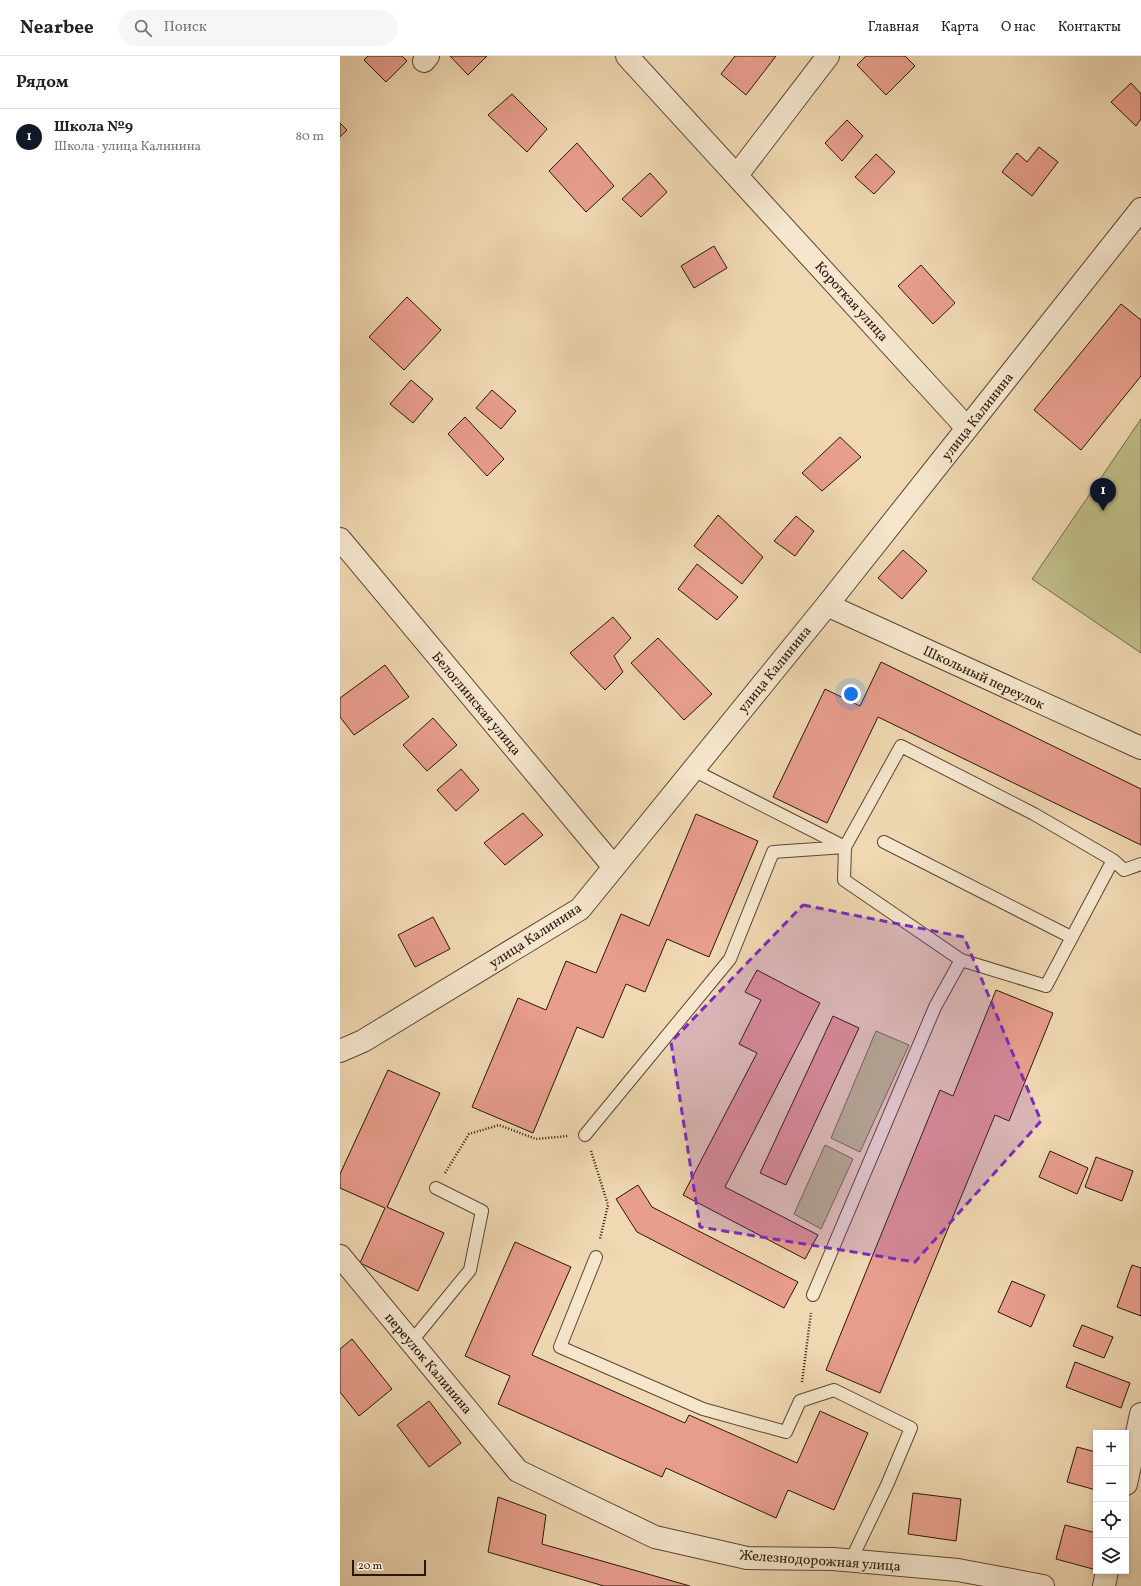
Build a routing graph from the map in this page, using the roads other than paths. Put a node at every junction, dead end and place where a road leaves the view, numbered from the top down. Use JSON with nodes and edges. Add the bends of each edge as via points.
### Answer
{"nodes":[{"id":1,"x":627,"y":56,"type":"edge"},
{"id":2,"x":828,"y":56,"type":"edge"},
{"id":3,"x":737,"y":175,"type":"junction"},
{"id":4,"x":1141,"y":209,"type":"edge"},
{"id":5,"x":967,"y":428,"type":"junction"},
{"id":6,"x":340,"y":539,"type":"edge"},
{"id":7,"x":827,"y":605,"type":"junction"},
{"id":8,"x":1141,"y":748,"type":"edge"},
{"id":9,"x":693,"y":770,"type":"junction"},
{"id":10,"x":884,"y":842,"type":"dead end"},
{"id":11,"x":845,"y":847,"type":"junction"},
{"id":12,"x":1113,"y":860,"type":"junction"},
{"id":13,"x":1141,"y":864,"type":"edge"},
{"id":14,"x":614,"y":867,"type":"junction"},
{"id":15,"x":1071,"y":937,"type":"junction"},
{"id":16,"x":961,"y":960,"type":"junction"},
{"id":17,"x":340,"y":1051,"type":"edge"},
{"id":18,"x":585,"y":1135,"type":"road end"},
{"id":19,"x":436,"y":1188,"type":"road end"},
{"id":20,"x":340,"y":1256,"type":"edge"},
{"id":21,"x":596,"y":1257,"type":"road end"},
{"id":22,"x":813,"y":1295,"type":"road end"},
{"id":23,"x":411,"y":1342,"type":"junction"},
{"id":24,"x":1141,"y":1414,"type":"edge"},
{"id":25,"x":1129,"y":1470,"type":"edge"},
{"id":26,"x":518,"y":1471,"type":"joint"},
{"id":27,"x":851,"y":1560,"type":"junction"},
{"id":28,"x":1106,"y":1574,"type":"edge"},
{"id":29,"x":1043,"y":1586,"type":"edge"},
{"id":30,"x":1104,"y":1586,"type":"edge"}],
"edges":[{"from":1,"to":3,"type":"street","name":"Короткая улица"},
{"from":2,"to":3,"type":"street"},
{"from":3,"to":5,"type":"street","name":"Короткая улица"},
{"from":4,"to":5,"type":"street","name":"улица Калинина"},
{"from":5,"to":7,"type":"street","name":"улица Калинина"},
{"from":6,"to":14,"type":"street","name":"Белоглинская улица"},
{"from":7,"to":8,"type":"street","name":"Школьный переулок"},
{"from":7,"to":9,"type":"street","name":"улица Калинина"},
{"from":9,"to":11,"type":"lane"},
{"from":9,"to":14,"type":"street","name":"улица Калинина"},
{"from":10,"to":15,"type":"lane"},
{"from":11,"to":12,"type":"lane","via":[[900,746],[1034,814]]},
{"from":11,"to":16,"type":"lane","via":[[844,880]]},
{"from":11,"to":18,"type":"lane","via":[[773,852],[730,959]]},
{"from":12,"to":13,"type":"lane","via":[[1124,870]]},
{"from":12,"to":15,"type":"lane"},
{"from":14,"to":17,"type":"street","name":"улица Калинина","via":[[580,909],[363,1041]]},
{"from":15,"to":16,"type":"lane","via":[[1046,986]]},
{"from":16,"to":22,"type":"lane","via":[[935,1008]]},
{"from":19,"to":23,"type":"lane","via":[[482,1211],[470,1270]]},
{"from":20,"to":23,"type":"street","name":"переулок Калинина"},
{"from":21,"to":27,"type":"lane","via":[[560,1347],[703,1409],[786,1432],[800,1401],[834,1390],[911,1428]]},
{"from":23,"to":26,"type":"street","name":"переулок Калинина"},
{"from":24,"to":25,"type":"street"},
{"from":26,"to":27,"type":"street","name":"Железнодорожная улица","via":[[655,1537],[747,1558]]},
{"from":27,"to":29,"type":"street","name":"Железнодорожная улица","via":[[958,1570]]},
{"from":28,"to":30,"type":"street"}]}
